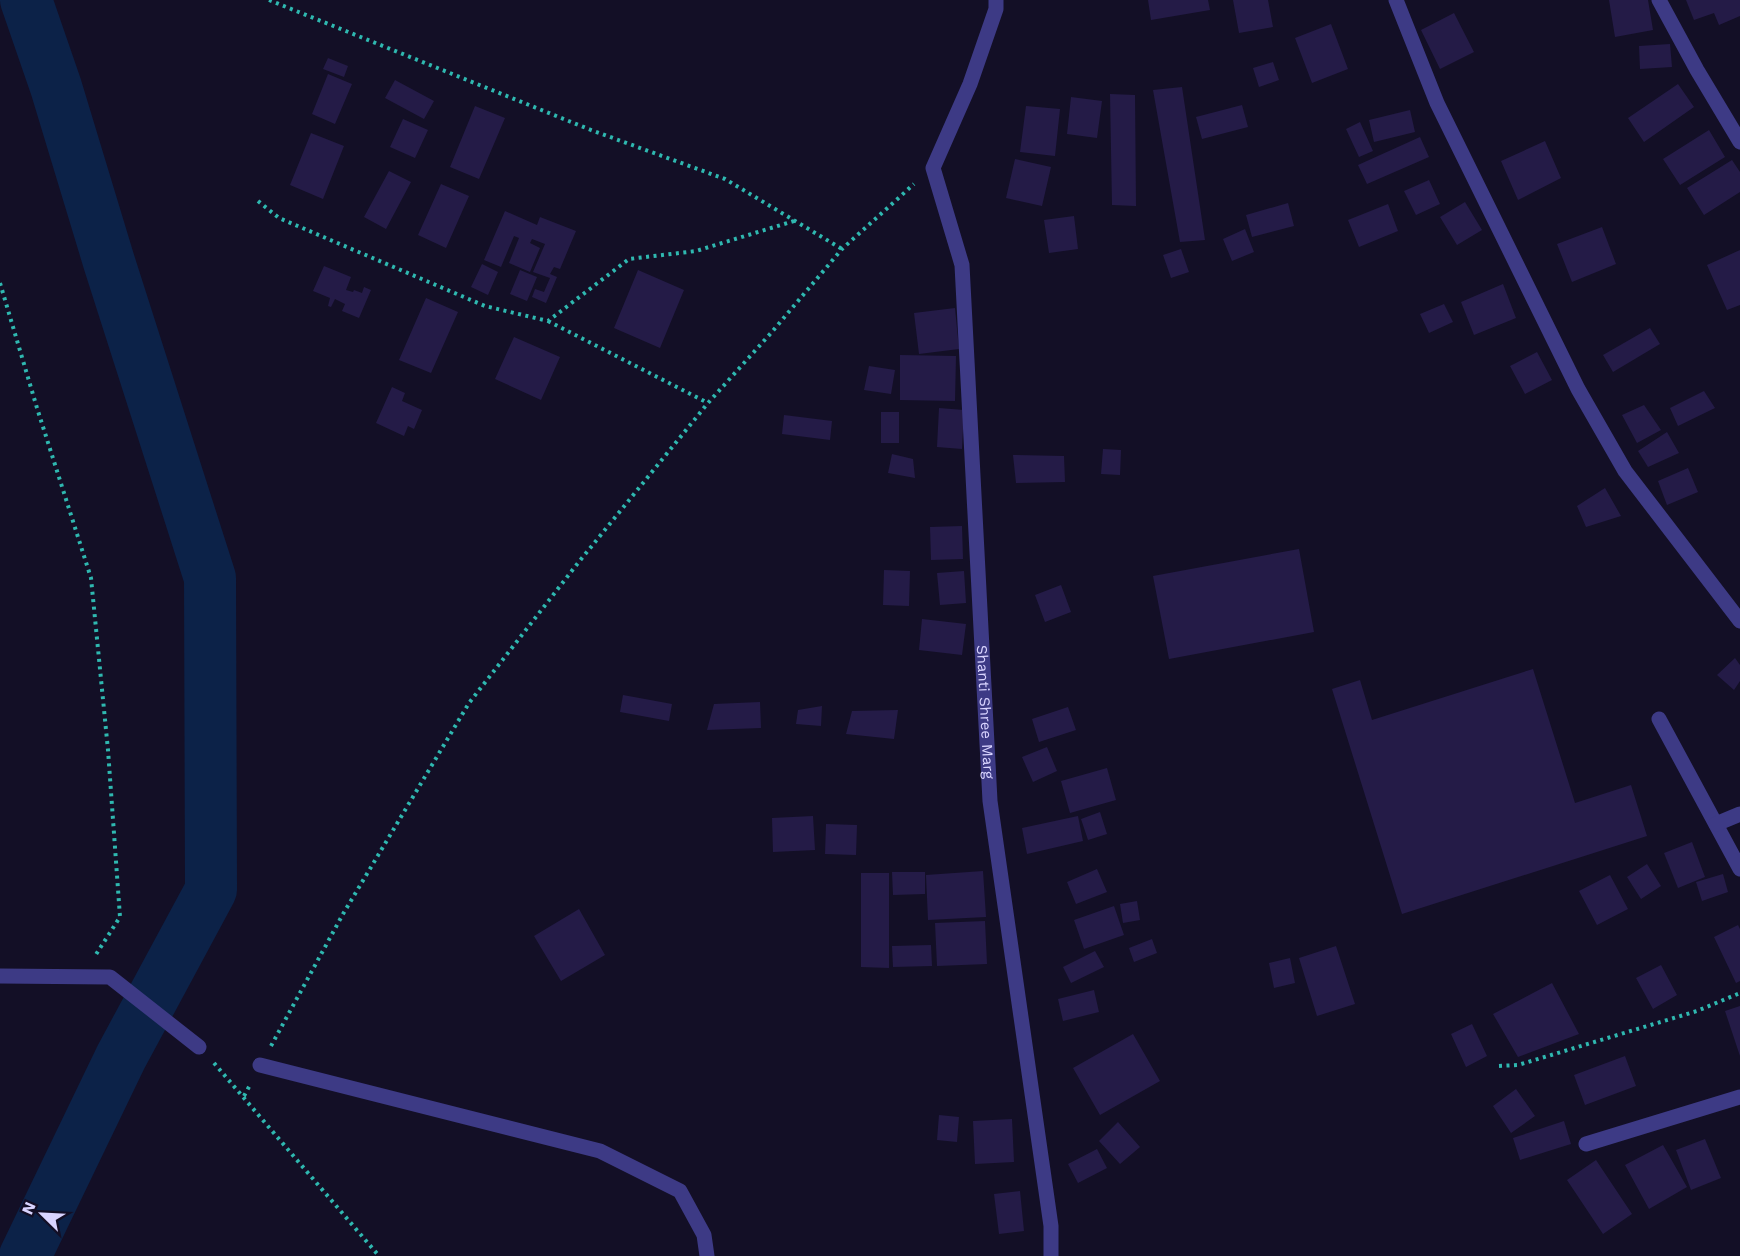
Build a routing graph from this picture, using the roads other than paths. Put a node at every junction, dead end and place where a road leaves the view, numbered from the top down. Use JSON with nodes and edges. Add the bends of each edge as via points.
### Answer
{"nodes":[{"id":1,"x":996,"y":0,"type":"edge"},
{"id":2,"x":1396,"y":0,"type":"edge"},
{"id":3,"x":1659,"y":0,"type":"edge"},
{"id":4,"x":1740,"y":142,"type":"edge"},
{"id":5,"x":1740,"y":621,"type":"edge"},
{"id":6,"x":1659,"y":720,"type":"dead end"},
{"id":7,"x":1740,"y":814,"type":"edge"},
{"id":8,"x":1716,"y":824,"type":"junction"},
{"id":9,"x":1740,"y":869,"type":"edge"},
{"id":10,"x":0,"y":976,"type":"edge"},
{"id":11,"x":199,"y":1047,"type":"road end"},
{"id":12,"x":261,"y":1065,"type":"road end"},
{"id":13,"x":1740,"y":1096,"type":"edge"},
{"id":14,"x":1586,"y":1144,"type":"dead end"},
{"id":15,"x":707,"y":1256,"type":"edge"},
{"id":16,"x":1051,"y":1256,"type":"edge"}],
"edges":[{"from":1,"to":16,"type":"street","name":"Shanti Shree Marg","via":[[970,84],[933,168],[962,265],[990,801],[1051,1226]]},
{"from":2,"to":5,"type":"street","via":[[1437,104],[1578,389],[1625,471]]},
{"from":3,"to":4,"type":"street"},
{"from":6,"to":8,"type":"street"},
{"from":7,"to":8,"type":"street"},
{"from":8,"to":9,"type":"street"},
{"from":10,"to":11,"type":"street","via":[[110,977]]},
{"from":12,"to":15,"type":"street","via":[[600,1151],[680,1191],[704,1235]]},
{"from":13,"to":14,"type":"street"}]}
